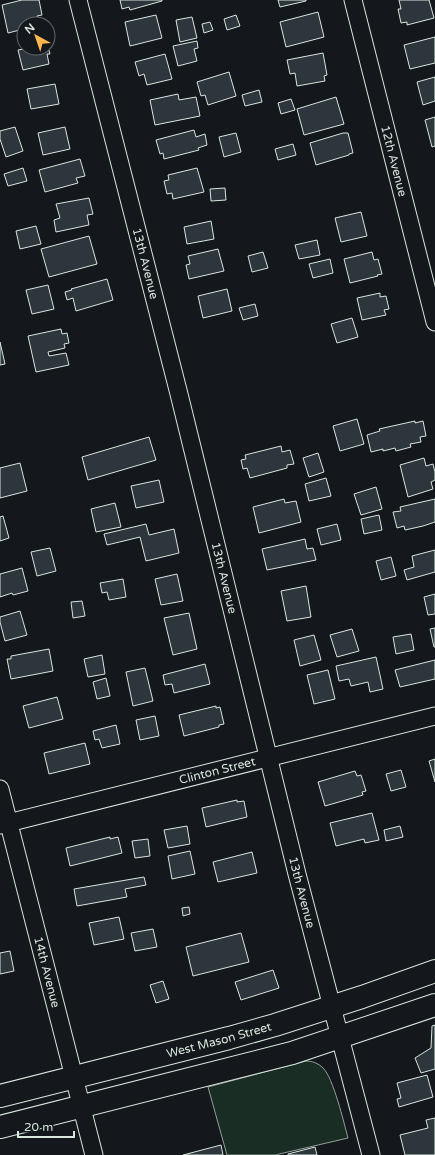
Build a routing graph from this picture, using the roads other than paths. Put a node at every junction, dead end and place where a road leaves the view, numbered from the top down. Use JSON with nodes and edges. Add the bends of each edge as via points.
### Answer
{"nodes":[{"id":1,"x":78,"y":0,"type":"edge"},
{"id":2,"x":353,"y":0,"type":"edge"},
{"id":3,"x":435,"y":322,"type":"edge"},
{"id":4,"x":435,"y":716,"type":"edge"},
{"id":5,"x":269,"y":758,"type":"junction"},
{"id":6,"x":0,"y":789,"type":"edge"},
{"id":7,"x":4,"y":824,"type":"edge"},
{"id":8,"x":435,"y":971,"type":"edge"},
{"id":9,"x":435,"y":1005,"type":"edge"},
{"id":10,"x":332,"y":1007,"type":"junction"},
{"id":11,"x":340,"y":1037,"type":"junction"},
{"id":12,"x":74,"y":1078,"type":"junction"},
{"id":13,"x":0,"y":1096,"type":"edge"},
{"id":14,"x":81,"y":1106,"type":"junction"},
{"id":15,"x":0,"y":1127,"type":"edge"},
{"id":16,"x":94,"y":1155,"type":"edge"},
{"id":17,"x":370,"y":1155,"type":"edge"}],
"edges":[{"from":1,"to":5,"type":"street","name":"13th Avenue"},
{"from":2,"to":3,"type":"street","name":"12th Avenue"},
{"from":4,"to":5,"type":"street","name":"Clinton Street"},
{"from":5,"to":7,"type":"street","name":"Clinton Street"},
{"from":5,"to":10,"type":"street","name":"13th Avenue"},
{"from":6,"to":7,"type":"street","name":"14th Avenue"},
{"from":7,"to":12,"type":"street","name":"14th Avenue"},
{"from":8,"to":10,"type":"main road","name":"West Mason Street"},
{"from":9,"to":11,"type":"main road"},
{"from":10,"to":11,"type":"street","name":"13th Avenue"},
{"from":10,"to":12,"type":"main road","name":"West Mason Street","via":[[229,1038]]},
{"from":11,"to":14,"type":"main road","via":[[292,1053]]},
{"from":11,"to":17,"type":"street","name":"13th Avenue"},
{"from":12,"to":13,"type":"main road","name":"West Mason Street"},
{"from":12,"to":14,"type":"street","name":"14th Avenue"},
{"from":14,"to":15,"type":"main road"},
{"from":14,"to":16,"type":"street","name":"14th Avenue"}]}
